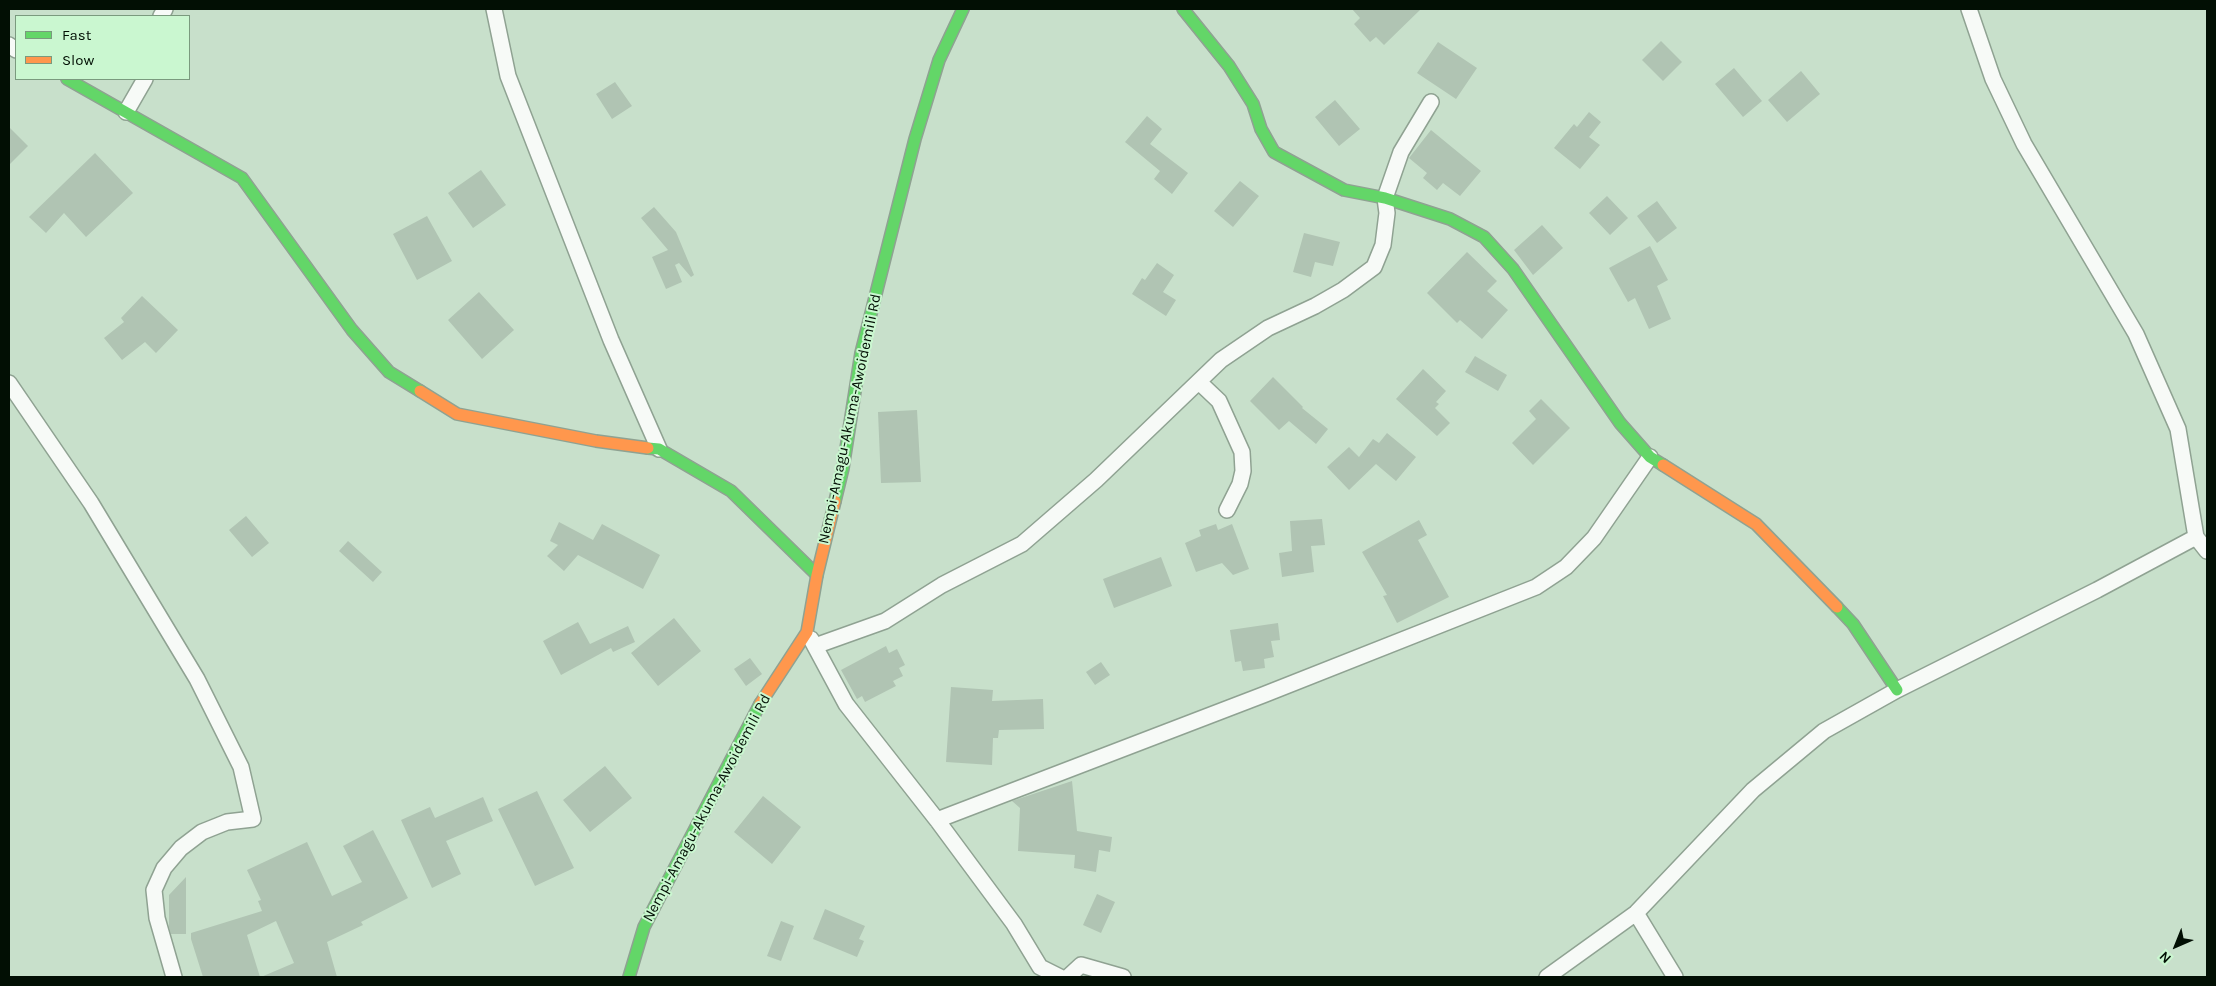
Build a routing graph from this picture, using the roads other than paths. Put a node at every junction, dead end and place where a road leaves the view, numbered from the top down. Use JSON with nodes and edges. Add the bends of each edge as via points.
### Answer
{"nodes":[{"id":1,"x":494,"y":9,"type":"edge"},
{"id":2,"x":963,"y":9,"type":"edge"},
{"id":3,"x":1183,"y":9,"type":"edge"},
{"id":4,"x":1969,"y":9,"type":"edge"},
{"id":5,"x":69,"y":80,"type":"edge"},
{"id":6,"x":144,"y":80,"type":"edge"},
{"id":7,"x":1431,"y":102,"type":"dead end"},
{"id":8,"x":126,"y":112,"type":"junction"},
{"id":9,"x":1385,"y":198,"type":"junction"},
{"id":10,"x":1199,"y":382,"type":"junction"},
{"id":11,"x":9,"y":383,"type":"edge"},
{"id":12,"x":16,"y":405,"type":"edge"},
{"id":13,"x":659,"y":449,"type":"junction"},
{"id":14,"x":1650,"y":457,"type":"junction"},
{"id":15,"x":1227,"y":510,"type":"dead end"},
{"id":16,"x":2196,"y":536,"type":"junction"},
{"id":17,"x":2207,"y":551,"type":"edge"},
{"id":18,"x":817,"y":575,"type":"junction"},
{"id":19,"x":807,"y":632,"type":"junction"},
{"id":20,"x":815,"y":646,"type":"junction"},
{"id":21,"x":1897,"y":690,"type":"junction"},
{"id":22,"x":937,"y":820,"type":"junction"},
{"id":23,"x":1636,"y":913,"type":"junction"},
{"id":24,"x":1036,"y":972,"type":"edge"},
{"id":25,"x":174,"y":977,"type":"edge"},
{"id":26,"x":629,"y":977,"type":"edge"},
{"id":27,"x":1060,"y":977,"type":"edge"},
{"id":28,"x":1068,"y":977,"type":"edge"},
{"id":29,"x":1123,"y":977,"type":"edge"},
{"id":30,"x":1547,"y":977,"type":"edge"},
{"id":31,"x":1675,"y":977,"type":"edge"}],
"edges":[{"from":1,"to":13,"type":"street","via":[[508,76],[611,340]]},
{"from":2,"to":18,"type":"street","name":"Nempi-Amagu-Akuma-Awoidemili Rd","via":[[939,60],[915,140],[861,353],[843,468]]},
{"from":3,"to":9,"type":"street","via":[[1253,104],[1261,129],[1274,152],[1344,190]]},
{"from":4,"to":16,"type":"street","via":[[1993,79],[2024,144],[2136,334],[2178,429]]},
{"from":5,"to":8,"type":"street"},
{"from":6,"to":8,"type":"street"},
{"from":7,"to":9,"type":"street","via":[[1401,152]]},
{"from":8,"to":13,"type":"street","via":[[242,178],[352,330],[389,372],[457,414],[596,441]]},
{"from":9,"to":10,"type":"street","via":[[1387,213],[1383,245],[1374,267],[1343,290],[1268,328],[1221,360]]},
{"from":9,"to":14,"type":"street","via":[[1450,219],[1484,237],[1512,269],[1620,423]]},
{"from":10,"to":15,"type":"street","via":[[1220,401],[1242,452],[1240,484]]},
{"from":10,"to":20,"type":"street","via":[[1096,480],[1022,544],[942,585],[885,620]]},
{"from":11,"to":12,"type":"street"},
{"from":12,"to":25,"type":"street","via":[[91,504],[196,679],[241,767],[253,819],[227,822],[202,832],[181,848],[164,868],[154,890],[157,918]]},
{"from":13,"to":18,"type":"street","via":[[731,491]]},
{"from":14,"to":21,"type":"street","via":[[1756,524],[1808,574],[1853,624]]},
{"from":14,"to":22,"type":"street","via":[[1594,538],[1566,567],[1536,587]]},
{"from":16,"to":17,"type":"street"},
{"from":16,"to":21,"type":"street","via":[[2097,590]]},
{"from":18,"to":19,"type":"street","name":"Nempi-Amagu-Akuma-Awoidemili Rd"},
{"from":19,"to":20,"type":"street"},
{"from":19,"to":26,"type":"street","name":"Nempi-Amagu-Akuma-Awoidemili Rd","via":[[756,710],[644,927]]},
{"from":20,"to":22,"type":"street","via":[[846,704]]},
{"from":21,"to":23,"type":"street","via":[[1824,731],[1752,790]]},
{"from":22,"to":24,"type":"street","via":[[1014,924]]},
{"from":23,"to":30,"type":"street"},
{"from":23,"to":31,"type":"street"},
{"from":24,"to":27,"type":"street"},
{"from":28,"to":29,"type":"street","via":[[1081,965]]}]}
